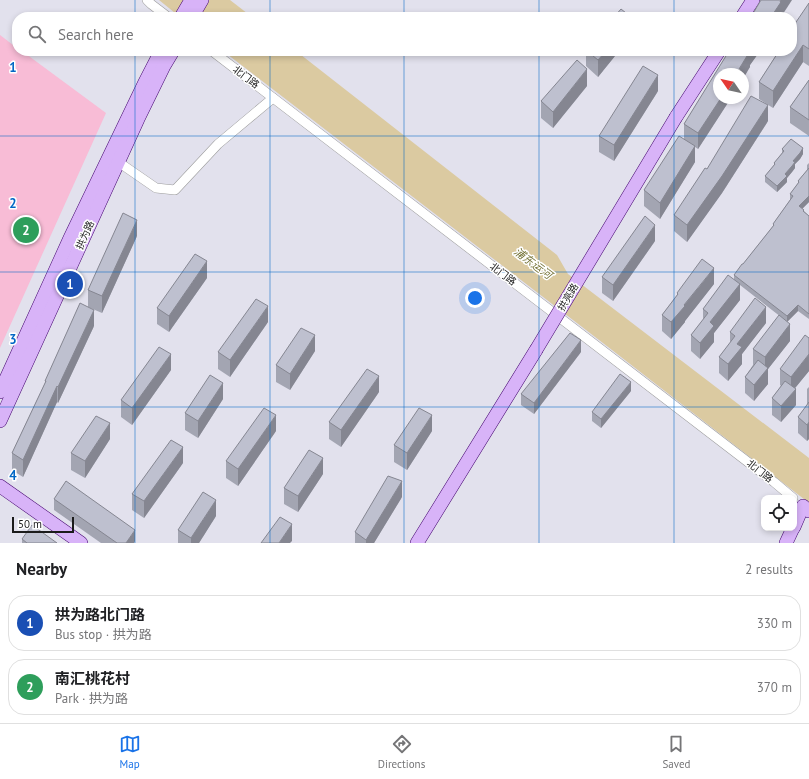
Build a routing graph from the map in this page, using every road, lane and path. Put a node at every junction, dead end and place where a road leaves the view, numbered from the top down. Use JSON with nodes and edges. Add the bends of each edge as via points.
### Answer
{"nodes":[{"id":1,"x":190,"y":0,"type":"edge"},
{"id":2,"x":202,"y":0,"type":"edge"},
{"id":3,"x":753,"y":0,"type":"edge"},
{"id":4,"x":149,"y":2,"type":"edge"},
{"id":5,"x":162,"y":12,"type":"edge"},
{"id":6,"x":184,"y":12,"type":"edge"},
{"id":7,"x":195,"y":12,"type":"edge"},
{"id":8,"x":745,"y":12,"type":"edge"},
{"id":9,"x":159,"y":56,"type":"edge"},
{"id":10,"x":170,"y":56,"type":"edge"},
{"id":11,"x":218,"y":56,"type":"edge"},
{"id":12,"x":716,"y":56,"type":"edge"},
{"id":13,"x":148,"y":87,"type":"junction"},
{"id":14,"x":273,"y":98,"type":"junction"},
{"id":15,"x":114,"y":159,"type":"junction"},
{"id":16,"x":0,"y":392,"type":"edge"},
{"id":17,"x":0,"y":420,"type":"edge"},
{"id":18,"x":0,"y":486,"type":"edge"},
{"id":19,"x":800,"y":503,"type":"edge"},
{"id":20,"x":797,"y":515,"type":"edge"},
{"id":21,"x":792,"y":531,"type":"edge"},
{"id":22,"x":81,"y":543,"type":"edge"},
{"id":23,"x":417,"y":543,"type":"edge"},
{"id":24,"x":786,"y":543,"type":"edge"}],
"edges":[{"from":1,"to":6,"type":"main road"},
{"from":2,"to":7,"type":"main road"},
{"from":3,"to":8,"type":"main road"},
{"from":4,"to":5,"type":"street"},
{"from":9,"to":13,"type":"main road","name":"拱为路"},
{"from":10,"to":13,"type":"main road","name":"拱为路"},
{"from":11,"to":14,"type":"street","name":"北门路"},
{"from":12,"to":23,"type":"main road","name":"拱亮路","bridge":true},
{"from":13,"to":15,"type":"main road","name":"拱为路"},
{"from":14,"to":15,"type":"street","via":[[218,144],[175,190],[156,188]]},
{"from":14,"to":19,"type":"street","name":"北门路"},
{"from":15,"to":16,"type":"main road","name":"拱为路","via":[[70,238]]},
{"from":15,"to":17,"type":"main road","name":"拱为路"},
{"from":18,"to":22,"type":"main road"},
{"from":19,"to":20,"type":"main road","name":"北门路"},
{"from":21,"to":24,"type":"main road","name":"北门路"}]}
